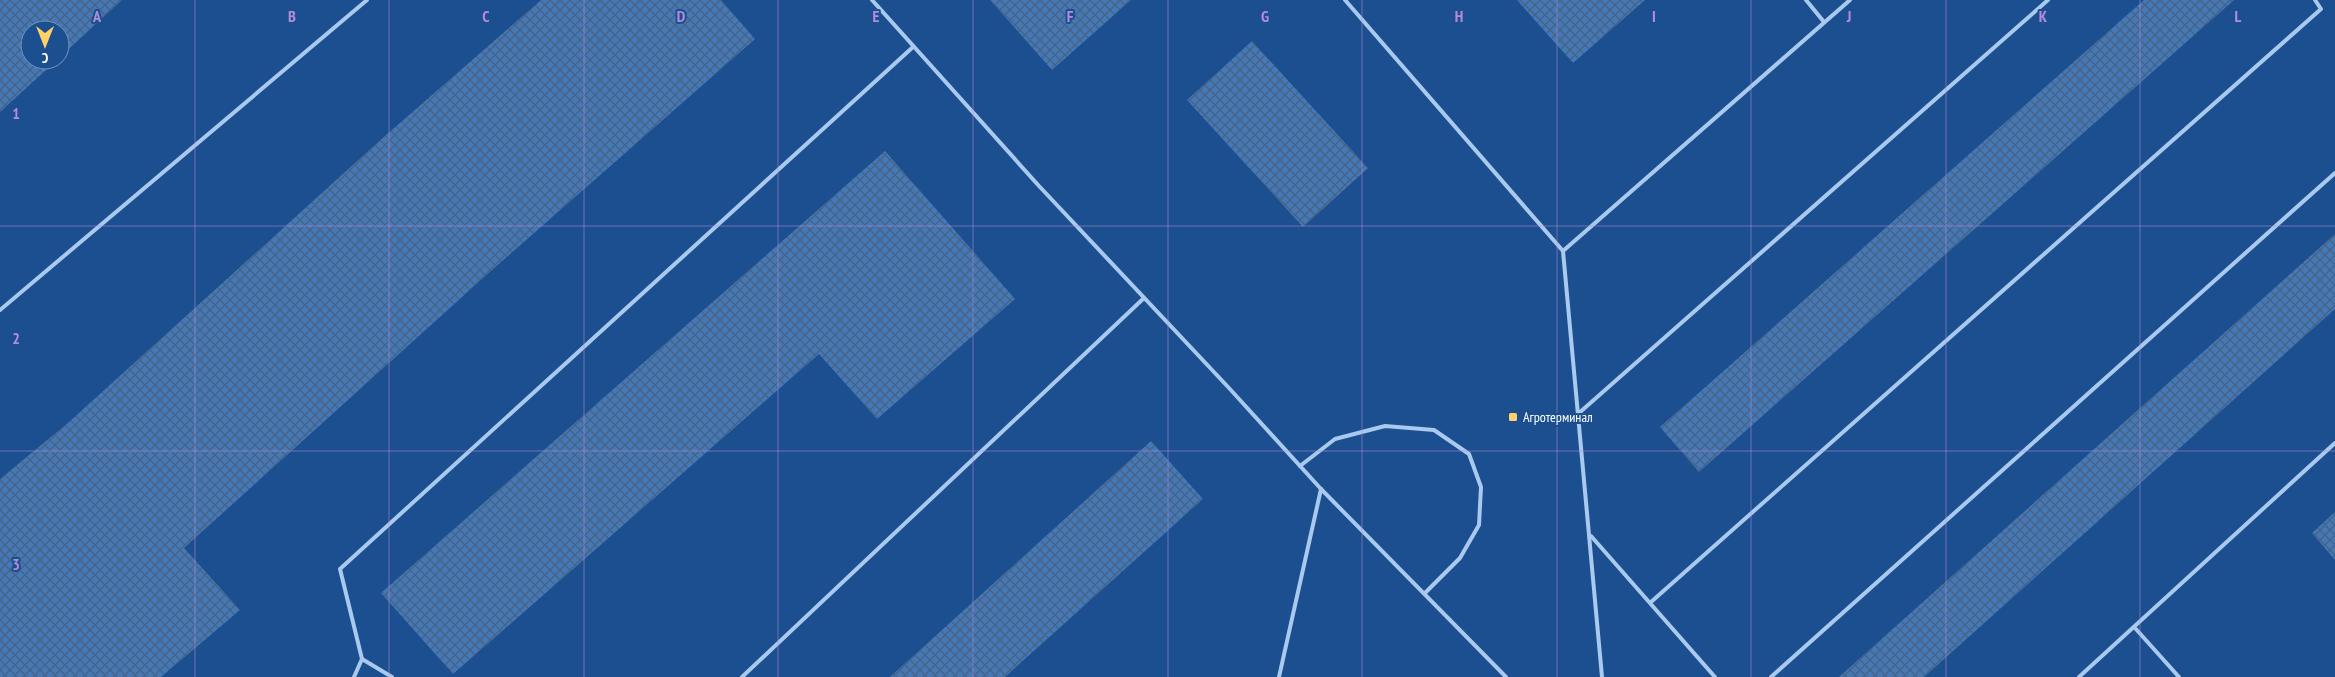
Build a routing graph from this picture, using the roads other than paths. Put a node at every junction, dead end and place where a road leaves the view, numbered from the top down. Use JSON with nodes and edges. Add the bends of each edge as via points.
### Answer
{"nodes":[{"id":1,"x":367,"y":0,"type":"edge"},
{"id":2,"x":872,"y":0,"type":"edge"},
{"id":3,"x":1344,"y":0,"type":"edge"},
{"id":4,"x":1806,"y":0,"type":"edge"},
{"id":5,"x":1850,"y":0,"type":"edge"},
{"id":6,"x":2048,"y":0,"type":"edge"},
{"id":7,"x":2315,"y":0,"type":"edge"},
{"id":8,"x":1824,"y":22,"type":"junction"},
{"id":9,"x":913,"y":48,"type":"junction"},
{"id":10,"x":2335,"y":173,"type":"edge"},
{"id":11,"x":1563,"y":251,"type":"junction"},
{"id":12,"x":1144,"y":298,"type":"junction"},
{"id":13,"x":0,"y":310,"type":"edge"},
{"id":14,"x":1579,"y":413,"type":"junction"},
{"id":15,"x":2335,"y":443,"type":"edge"},
{"id":16,"x":1300,"y":466,"type":"junction"},
{"id":17,"x":1321,"y":489,"type":"junction"},
{"id":18,"x":1590,"y":536,"type":"junction"},
{"id":19,"x":1425,"y":592,"type":"junction"},
{"id":20,"x":1651,"y":602,"type":"junction"},
{"id":21,"x":2135,"y":628,"type":"junction"},
{"id":22,"x":362,"y":659,"type":"junction"},
{"id":23,"x":354,"y":677,"type":"edge"},
{"id":24,"x":392,"y":677,"type":"edge"},
{"id":25,"x":742,"y":677,"type":"edge"},
{"id":26,"x":1279,"y":677,"type":"edge"},
{"id":27,"x":1506,"y":677,"type":"edge"},
{"id":28,"x":1602,"y":677,"type":"edge"},
{"id":29,"x":1715,"y":677,"type":"edge"},
{"id":30,"x":1770,"y":677,"type":"edge"},
{"id":31,"x":2079,"y":677,"type":"edge"},
{"id":32,"x":2179,"y":677,"type":"edge"}],
"edges":[{"from":1,"to":13,"type":"lane"},
{"from":2,"to":9,"type":"lane"},
{"from":3,"to":11,"type":"lane"},
{"from":4,"to":8,"type":"lane"},
{"from":5,"to":8,"type":"lane"},
{"from":6,"to":14,"type":"lane"},
{"from":7,"to":20,"type":"lane","via":[[2321,8]]},
{"from":8,"to":11,"type":"lane"},
{"from":9,"to":12,"type":"lane"},
{"from":9,"to":22,"type":"lane","via":[[340,569]]},
{"from":10,"to":30,"type":"lane"},
{"from":11,"to":14,"type":"lane"},
{"from":12,"to":16,"type":"lane"},
{"from":12,"to":25,"type":"lane"},
{"from":14,"to":18,"type":"lane"},
{"from":15,"to":21,"type":"lane"},
{"from":16,"to":17,"type":"lane"},
{"from":16,"to":19,"type":"lane","via":[[1335,438],[1385,426],[1434,430],[1469,454],[1482,487],[1479,525],[1460,558]]},
{"from":17,"to":19,"type":"lane"},
{"from":17,"to":26,"type":"lane"},
{"from":18,"to":20,"type":"lane"},
{"from":18,"to":28,"type":"lane"},
{"from":19,"to":27,"type":"lane"},
{"from":20,"to":29,"type":"lane"},
{"from":21,"to":31,"type":"lane"},
{"from":21,"to":32,"type":"lane"},
{"from":22,"to":23,"type":"lane"},
{"from":22,"to":24,"type":"lane"}]}
